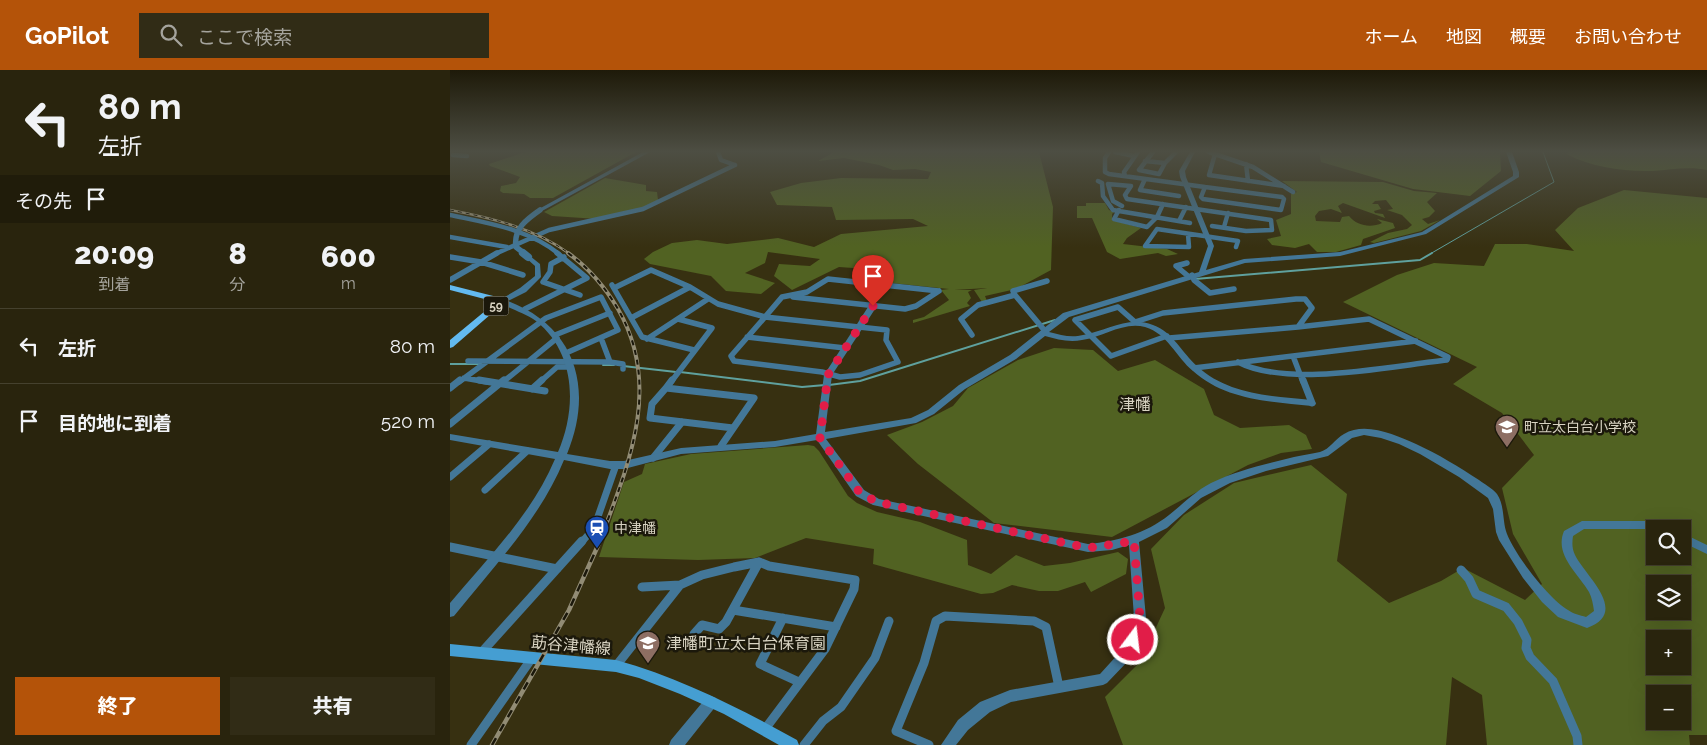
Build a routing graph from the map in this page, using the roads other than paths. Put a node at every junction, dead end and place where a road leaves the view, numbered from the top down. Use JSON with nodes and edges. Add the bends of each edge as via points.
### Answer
{"nodes":[{"id":1,"x":589,"y":184,"type":"edge"},
{"id":2,"x":696,"y":184,"type":"edge"},
{"id":3,"x":1102,"y":184,"type":"edge"},
{"id":4,"x":1143,"y":184,"type":"edge"},
{"id":5,"x":1174,"y":184,"type":"edge"},
{"id":6,"x":1184,"y":184,"type":"joint"},
{"id":7,"x":1267,"y":184,"type":"edge"},
{"id":8,"x":1280,"y":184,"type":"edge"},
{"id":9,"x":1504,"y":184,"type":"edge"},
{"id":10,"x":1205,"y":186,"type":"junction"},
{"id":11,"x":1284,"y":186,"type":"junction"},
{"id":12,"x":1239,"y":191,"type":"junction"},
{"id":13,"x":1293,"y":192,"type":"dead end"},
{"id":14,"x":1170,"y":195,"type":"junction"},
{"id":15,"x":1179,"y":196,"type":"dead end"},
{"id":16,"x":1127,"y":199,"type":"junction"},
{"id":17,"x":1163,"y":204,"type":"junction"},
{"id":18,"x":1235,"y":204,"type":"junction"},
{"id":19,"x":1122,"y":206,"type":"junction"},
{"id":20,"x":1186,"y":207,"type":"junction"},
{"id":21,"x":1195,"y":208,"type":"junction"},
{"id":22,"x":1118,"y":211,"type":"junction"},
{"id":23,"x":1228,"y":213,"type":"junction"},
{"id":24,"x":450,"y":215,"type":"edge"},
{"id":25,"x":457,"y":216,"type":"junction"},
{"id":26,"x":1157,"y":217,"type":"junction"},
{"id":27,"x":450,"y":220,"type":"edge"},
{"id":28,"x":1179,"y":221,"type":"junction"},
{"id":29,"x":1190,"y":222,"type":"dead end"},
{"id":30,"x":1212,"y":226,"type":"dead end"},
{"id":31,"x":1224,"y":227,"type":"junction"},
{"id":32,"x":1188,"y":234,"type":"junction"},
{"id":33,"x":450,"y":237,"type":"edge"},
{"id":34,"x":529,"y":237,"type":"junction"},
{"id":35,"x":1208,"y":237,"type":"junction"},
{"id":36,"x":507,"y":247,"type":"junction"},
{"id":37,"x":1236,"y":247,"type":"dead end"},
{"id":38,"x":450,"y":257,"type":"edge"},
{"id":39,"x":564,"y":257,"type":"junction"},
{"id":40,"x":481,"y":262,"type":"junction"},
{"id":41,"x":1187,"y":263,"type":"dead end"},
{"id":42,"x":1202,"y":272,"type":"junction"},
{"id":43,"x":523,"y":275,"type":"dead end"},
{"id":44,"x":1192,"y":277,"type":"junction"},
{"id":45,"x":450,"y":280,"type":"edge"},
{"id":46,"x":1047,"y":281,"type":"dead end"},
{"id":47,"x":450,"y":287,"type":"edge"},
{"id":48,"x":690,"y":287,"type":"junction"},
{"id":49,"x":1234,"y":289,"type":"dead end"},
{"id":50,"x":565,"y":290,"type":"junction"},
{"id":51,"x":1015,"y":295,"type":"junction"},
{"id":52,"x":580,"y":296,"type":"dead end"},
{"id":53,"x":788,"y":296,"type":"junction"},
{"id":54,"x":708,"y":299,"type":"junction"},
{"id":55,"x":502,"y":301,"type":"junction"},
{"id":56,"x":873,"y":306,"type":"junction"},
{"id":57,"x":525,"y":309,"type":"junction"},
{"id":58,"x":610,"y":313,"type":"junction"},
{"id":59,"x":631,"y":318,"type":"junction"},
{"id":60,"x":764,"y":318,"type":"junction"},
{"id":61,"x":678,"y":319,"type":"junction"},
{"id":62,"x":541,"y":321,"type":"junction"},
{"id":63,"x":1135,"y":322,"type":"junction"},
{"id":64,"x":860,"y":326,"type":"junction"},
{"id":65,"x":1298,"y":327,"type":"junction"},
{"id":66,"x":1042,"y":328,"type":"junction"},
{"id":67,"x":972,"y":335,"type":"dead end"},
{"id":68,"x":1092,"y":336,"type":"junction"},
{"id":69,"x":556,"y":337,"type":"junction"},
{"id":70,"x":747,"y":337,"type":"junction"},
{"id":71,"x":1168,"y":337,"type":"junction"},
{"id":72,"x":601,"y":338,"type":"junction"},
{"id":73,"x":647,"y":339,"type":"junction"},
{"id":74,"x":1416,"y":341,"type":"junction"},
{"id":75,"x":450,"y":345,"type":"edge"},
{"id":76,"x":845,"y":348,"type":"junction"},
{"id":77,"x":694,"y":350,"type":"junction"},
{"id":78,"x":1292,"y":356,"type":"junction"},
{"id":79,"x":468,"y":362,"type":"dead end"},
{"id":80,"x":569,"y":362,"type":"junction"},
{"id":81,"x":610,"y":362,"type":"junction"},
{"id":82,"x":1238,"y":362,"type":"junction"},
{"id":83,"x":485,"y":363,"type":"junction"},
{"id":84,"x":526,"y":363,"type":"junction"},
{"id":85,"x":623,"y":367,"type":"dead end"},
{"id":86,"x":1194,"y":368,"type":"junction"},
{"id":87,"x":1303,"y":376,"type":"junction"},
{"id":88,"x":464,"y":378,"type":"junction"},
{"id":89,"x":826,"y":383,"type":"junction"},
{"id":90,"x":500,"y":384,"type":"junction"},
{"id":91,"x":450,"y":388,"type":"edge"},
{"id":92,"x":666,"y":388,"type":"junction"},
{"id":93,"x":532,"y":389,"type":"junction"},
{"id":94,"x":545,"y":391,"type":"dead end"},
{"id":95,"x":1312,"y":403,"type":"joint"},
{"id":96,"x":682,"y":422,"type":"junction"},
{"id":97,"x":450,"y":424,"type":"edge"},
{"id":98,"x":734,"y":428,"type":"junction"},
{"id":99,"x":450,"y":437,"type":"edge"},
{"id":100,"x":820,"y":438,"type":"junction"},
{"id":101,"x":489,"y":444,"type":"junction"},
{"id":102,"x":721,"y":446,"type":"junction"},
{"id":103,"x":527,"y":451,"type":"junction"},
{"id":104,"x":561,"y":458,"type":"junction"},
{"id":105,"x":653,"y":458,"type":"junction"},
{"id":106,"x":616,"y":465,"type":"junction"},
{"id":107,"x":450,"y":477,"type":"edge"},
{"id":108,"x":485,"y":490,"type":"dead end"},
{"id":109,"x":1646,"y":525,"type":"edge"},
{"id":110,"x":1134,"y":541,"type":"junction"},
{"id":111,"x":1691,"y":542,"type":"edge"},
{"id":112,"x":450,"y":547,"type":"edge"},
{"id":113,"x":1707,"y":550,"type":"edge"},
{"id":114,"x":494,"y":556,"type":"junction"},
{"id":115,"x":759,"y":562,"type":"junction"},
{"id":116,"x":556,"y":569,"type":"junction"},
{"id":117,"x":1460,"y":570,"type":"dead end"},
{"id":118,"x":680,"y":585,"type":"junction"},
{"id":119,"x":642,"y":587,"type":"dead end"},
{"id":120,"x":451,"y":610,"type":"edge"},
{"id":121,"x":733,"y":610,"type":"junction"},
{"id":122,"x":783,"y":618,"type":"junction"},
{"id":123,"x":889,"y":621,"type":"dead end"},
{"id":124,"x":836,"y":628,"type":"junction"},
{"id":125,"x":694,"y":634,"type":"dead end"},
{"id":126,"x":450,"y":650,"type":"edge"},
{"id":127,"x":480,"y":653,"type":"junction"},
{"id":128,"x":533,"y":658,"type":"junction"},
{"id":129,"x":616,"y":666,"type":"junction"},
{"id":130,"x":799,"y":682,"type":"junction"},
{"id":131,"x":1059,"y":687,"type":"junction"},
{"id":132,"x":711,"y":702,"type":"junction"},
{"id":133,"x":764,"y":729,"type":"junction"},
{"id":134,"x":471,"y":745,"type":"edge"},
{"id":135,"x":676,"y":745,"type":"edge"},
{"id":136,"x":792,"y":745,"type":"edge"},
{"id":137,"x":804,"y":745,"type":"edge"},
{"id":138,"x":929,"y":745,"type":"edge"},
{"id":139,"x":948,"y":745,"type":"edge"},
{"id":140,"x":1578,"y":745,"type":"edge"}],
"edges":[{"from":1,"to":55,"type":"street","bridge":true,"via":[[540,210],[523,224],[515,238],[519,250],[538,265],[538,276],[529,286]]},
{"from":2,"to":34,"type":"street","via":[[643,209]]},
{"from":3,"to":22,"type":"street","via":[[1103,196],[1113,210]]},
{"from":4,"to":14,"type":"street","via":[[1142,192]]},
{"from":5,"to":14,"type":"street"},
{"from":6,"to":10,"type":"street"},
{"from":6,"to":21,"type":"street"},
{"from":7,"to":11,"type":"street"},
{"from":8,"to":11,"type":"street"},
{"from":9,"to":42,"type":"street","via":[[1424,232],[1340,254],[1244,261]]},
{"from":10,"to":12,"type":"street"},
{"from":10,"to":18,"type":"street","via":[[1203,199]]},
{"from":11,"to":13,"type":"street"},
{"from":12,"to":18,"type":"street"},
{"from":12,"to":18,"type":"street","via":[[1282,196],[1281,210]]},
{"from":14,"to":15,"type":"street"},
{"from":16,"to":17,"type":"street"},
{"from":16,"to":19,"type":"street"},
{"from":16,"to":19,"type":"street","via":[[1125,196],[1131,186],[1108,184],[1110,197],[1117,206]]},
{"from":17,"to":20,"type":"street"},
{"from":17,"to":26,"type":"street"},
{"from":19,"to":22,"type":"street"},
{"from":20,"to":21,"type":"street"},
{"from":20,"to":28,"type":"street"},
{"from":21,"to":23,"type":"street"},
{"from":21,"to":35,"type":"street"},
{"from":22,"to":26,"type":"street"},
{"from":22,"to":26,"type":"street","via":[[1114,219],[1142,227],[1147,227]]},
{"from":23,"to":31,"type":"street"},
{"from":23,"to":31,"type":"street","via":[[1271,220],[1272,230]]},
{"from":24,"to":25,"type":"street"},
{"from":25,"to":27,"type":"street"},
{"from":25,"to":34,"type":"street","via":[[501,226]]},
{"from":26,"to":28,"type":"street"},
{"from":28,"to":29,"type":"street"},
{"from":30,"to":31,"type":"street"},
{"from":32,"to":32,"type":"street","via":[[1157,229],[1145,246],[1189,247]]},
{"from":32,"to":35,"type":"street"},
{"from":33,"to":36,"type":"street"},
{"from":34,"to":36,"type":"street"},
{"from":34,"to":39,"type":"street","via":[[550,246]]},
{"from":35,"to":37,"type":"street","via":[[1238,241]]},
{"from":35,"to":42,"type":"street","via":[[1211,250]]},
{"from":36,"to":40,"type":"street"},
{"from":38,"to":40,"type":"street"},
{"from":39,"to":50,"type":"street","via":[[586,278]]},
{"from":39,"to":50,"type":"street","via":[[551,264],[543,282]]},
{"from":40,"to":43,"type":"street"},
{"from":40,"to":45,"type":"street"},
{"from":41,"to":44,"type":"street","via":[[1176,266]]},
{"from":42,"to":44,"type":"street"},
{"from":44,"to":49,"type":"street","via":[[1210,292]]},
{"from":44,"to":66,"type":"street","via":[[1066,315]]},
{"from":46,"to":51,"type":"street","via":[[1013,290]]},
{"from":47,"to":55,"type":"main road","number":"59"},
{"from":48,"to":54,"type":"street"},
{"from":48,"to":59,"type":"street"},
{"from":48,"to":59,"type":"street","via":[[651,270],[613,286]]},
{"from":50,"to":52,"type":"street"},
{"from":50,"to":57,"type":"street"},
{"from":51,"to":66,"type":"street"},
{"from":51,"to":67,"type":"street","via":[[978,305],[961,319]]},
{"from":53,"to":56,"type":"street"},
{"from":53,"to":56,"type":"street","via":[[807,292],[828,279],[939,291],[916,306]]},
{"from":53,"to":60,"type":"street","via":[[782,297]]},
{"from":54,"to":60,"type":"street"},
{"from":54,"to":61,"type":"street"},
{"from":55,"to":57,"type":"street"},
{"from":55,"to":75,"type":"main road","number":"59"},
{"from":56,"to":64,"type":"street"},
{"from":57,"to":62,"type":"street"},
{"from":58,"to":62,"type":"street","via":[[601,297]]},
{"from":58,"to":69,"type":"street"},
{"from":58,"to":72,"type":"street","via":[[618,330]]},
{"from":59,"to":73,"type":"street","via":[[642,337]]},
{"from":60,"to":64,"type":"street"},
{"from":60,"to":70,"type":"street"},
{"from":61,"to":73,"type":"street"},
{"from":61,"to":77,"type":"street","via":[[712,328]]},
{"from":62,"to":69,"type":"street"},
{"from":62,"to":83,"type":"street"},
{"from":63,"to":65,"type":"street","via":[[1163,313],[1305,299],[1312,308]]},
{"from":63,"to":68,"type":"street"},
{"from":63,"to":68,"type":"street","via":[[1118,307],[1075,320]]},
{"from":63,"to":71,"type":"street","via":[[1149,325]]},
{"from":64,"to":76,"type":"street"},
{"from":64,"to":89,"type":"street","via":[[887,330],[886,340],[898,362],[859,375],[834,378]]},
{"from":65,"to":71,"type":"street"},
{"from":65,"to":74,"type":"street","via":[[1369,320]]},
{"from":66,"to":68,"type":"street","via":[[1073,339]]},
{"from":66,"to":100,"type":"street","via":[[1013,357],[962,386],[931,412],[913,421]]},
{"from":68,"to":71,"type":"street","via":[[1111,356]]},
{"from":69,"to":80,"type":"street"},
{"from":69,"to":84,"type":"street"},
{"from":70,"to":76,"type":"street"},
{"from":70,"to":89,"type":"street","via":[[731,356],[734,361],[822,372]]},
{"from":71,"to":86,"type":"street"},
{"from":72,"to":80,"type":"street"},
{"from":72,"to":81,"type":"street"},
{"from":73,"to":77,"type":"street"},
{"from":74,"to":78,"type":"street"},
{"from":74,"to":87,"type":"street","via":[[1448,356],[1447,360]]},
{"from":76,"to":89,"type":"street"},
{"from":77,"to":92,"type":"street"},
{"from":78,"to":82,"type":"street"},
{"from":78,"to":87,"type":"street"},
{"from":79,"to":83,"type":"street"},
{"from":80,"to":81,"type":"street"},
{"from":80,"to":84,"type":"street"},
{"from":80,"to":93,"type":"street","via":[[557,367]]},
{"from":80,"to":104,"type":"street","via":[[575,386],[575,414]]},
{"from":81,"to":85,"type":"street"},
{"from":82,"to":86,"type":"street"},
{"from":82,"to":87,"type":"street","via":[[1253,370]]},
{"from":83,"to":84,"type":"street"},
{"from":83,"to":88,"type":"street"},
{"from":84,"to":90,"type":"street"},
{"from":86,"to":95,"type":"street","via":[[1221,386],[1244,394]]},
{"from":87,"to":95,"type":"street"},
{"from":88,"to":90,"type":"street"},
{"from":88,"to":91,"type":"street"},
{"from":89,"to":100,"type":"street"},
{"from":90,"to":93,"type":"street"},
{"from":90,"to":97,"type":"street"},
{"from":92,"to":96,"type":"street","via":[[652,404],[650,418]]},
{"from":92,"to":98,"type":"street","via":[[754,398]]},
{"from":93,"to":94,"type":"street"},
{"from":96,"to":98,"type":"street"},
{"from":96,"to":105,"type":"street"},
{"from":98,"to":102,"type":"street"},
{"from":99,"to":101,"type":"street"},
{"from":100,"to":102,"type":"street"},
{"from":100,"to":110,"type":"street","via":[[860,493],[877,502],[1088,548]]},
{"from":101,"to":103,"type":"street"},
{"from":101,"to":107,"type":"street"},
{"from":102,"to":105,"type":"street"},
{"from":103,"to":104,"type":"street"},
{"from":103,"to":108,"type":"street"},
{"from":104,"to":106,"type":"street"},
{"from":104,"to":114,"type":"street","via":[[523,520]]},
{"from":105,"to":106,"type":"street"},
{"from":106,"to":116,"type":"street","via":[[594,528]]},
{"from":109,"to":110,"type":"street","via":[[1582,525],[1568,534],[1565,544],[1569,557],[1592,584],[1600,601],[1600,613],[1587,623],[1563,614],[1536,585],[1502,534],[1498,504],[1492,495],[1429,454],[1390,436],[1368,432],[1350,435],[1325,454],[1224,482],[1202,493],[1170,519]]},
{"from":110,"to":131,"type":"street","via":[[1140,618],[1125,656],[1103,679]]},
{"from":111,"to":113,"type":"street"},
{"from":112,"to":114,"type":"street"},
{"from":114,"to":116,"type":"street"},
{"from":114,"to":120,"type":"street"},
{"from":115,"to":118,"type":"street","via":[[702,575]]},
{"from":115,"to":121,"type":"street"},
{"from":115,"to":124,"type":"street","via":[[855,580]]},
{"from":116,"to":127,"type":"street"},
{"from":117,"to":140,"type":"street","via":[[1476,594],[1506,607],[1518,622],[1527,640],[1530,657],[1552,681]]},
{"from":118,"to":119,"type":"street"},
{"from":118,"to":129,"type":"street"},
{"from":121,"to":122,"type":"street"},
{"from":121,"to":125,"type":"street","via":[[719,629],[702,625]]},
{"from":122,"to":124,"type":"street"},
{"from":122,"to":130,"type":"street","via":[[760,664]]},
{"from":123,"to":137,"type":"street","via":[[869,666],[841,707],[823,721]]},
{"from":124,"to":130,"type":"street","via":[[825,649]]},
{"from":126,"to":127,"type":"main road","name":"莇谷津幡線"},
{"from":127,"to":128,"type":"main road","name":"莇谷津幡線"},
{"from":128,"to":129,"type":"main road","name":"莇谷津幡線"},
{"from":128,"to":134,"type":"street"},
{"from":129,"to":132,"type":"main road","name":"莇谷津幡線","via":[[676,684]]},
{"from":130,"to":133,"type":"street"},
{"from":131,"to":138,"type":"street","via":[[1046,627],[1034,621],[945,616],[936,622],[924,663],[896,731]]},
{"from":131,"to":139,"type":"street","via":[[1010,696],[985,707],[963,724]]},
{"from":132,"to":133,"type":"main road","name":"莇谷津幡線"},
{"from":132,"to":135,"type":"street"},
{"from":133,"to":136,"type":"main road","name":"莇谷津幡線"}]}
